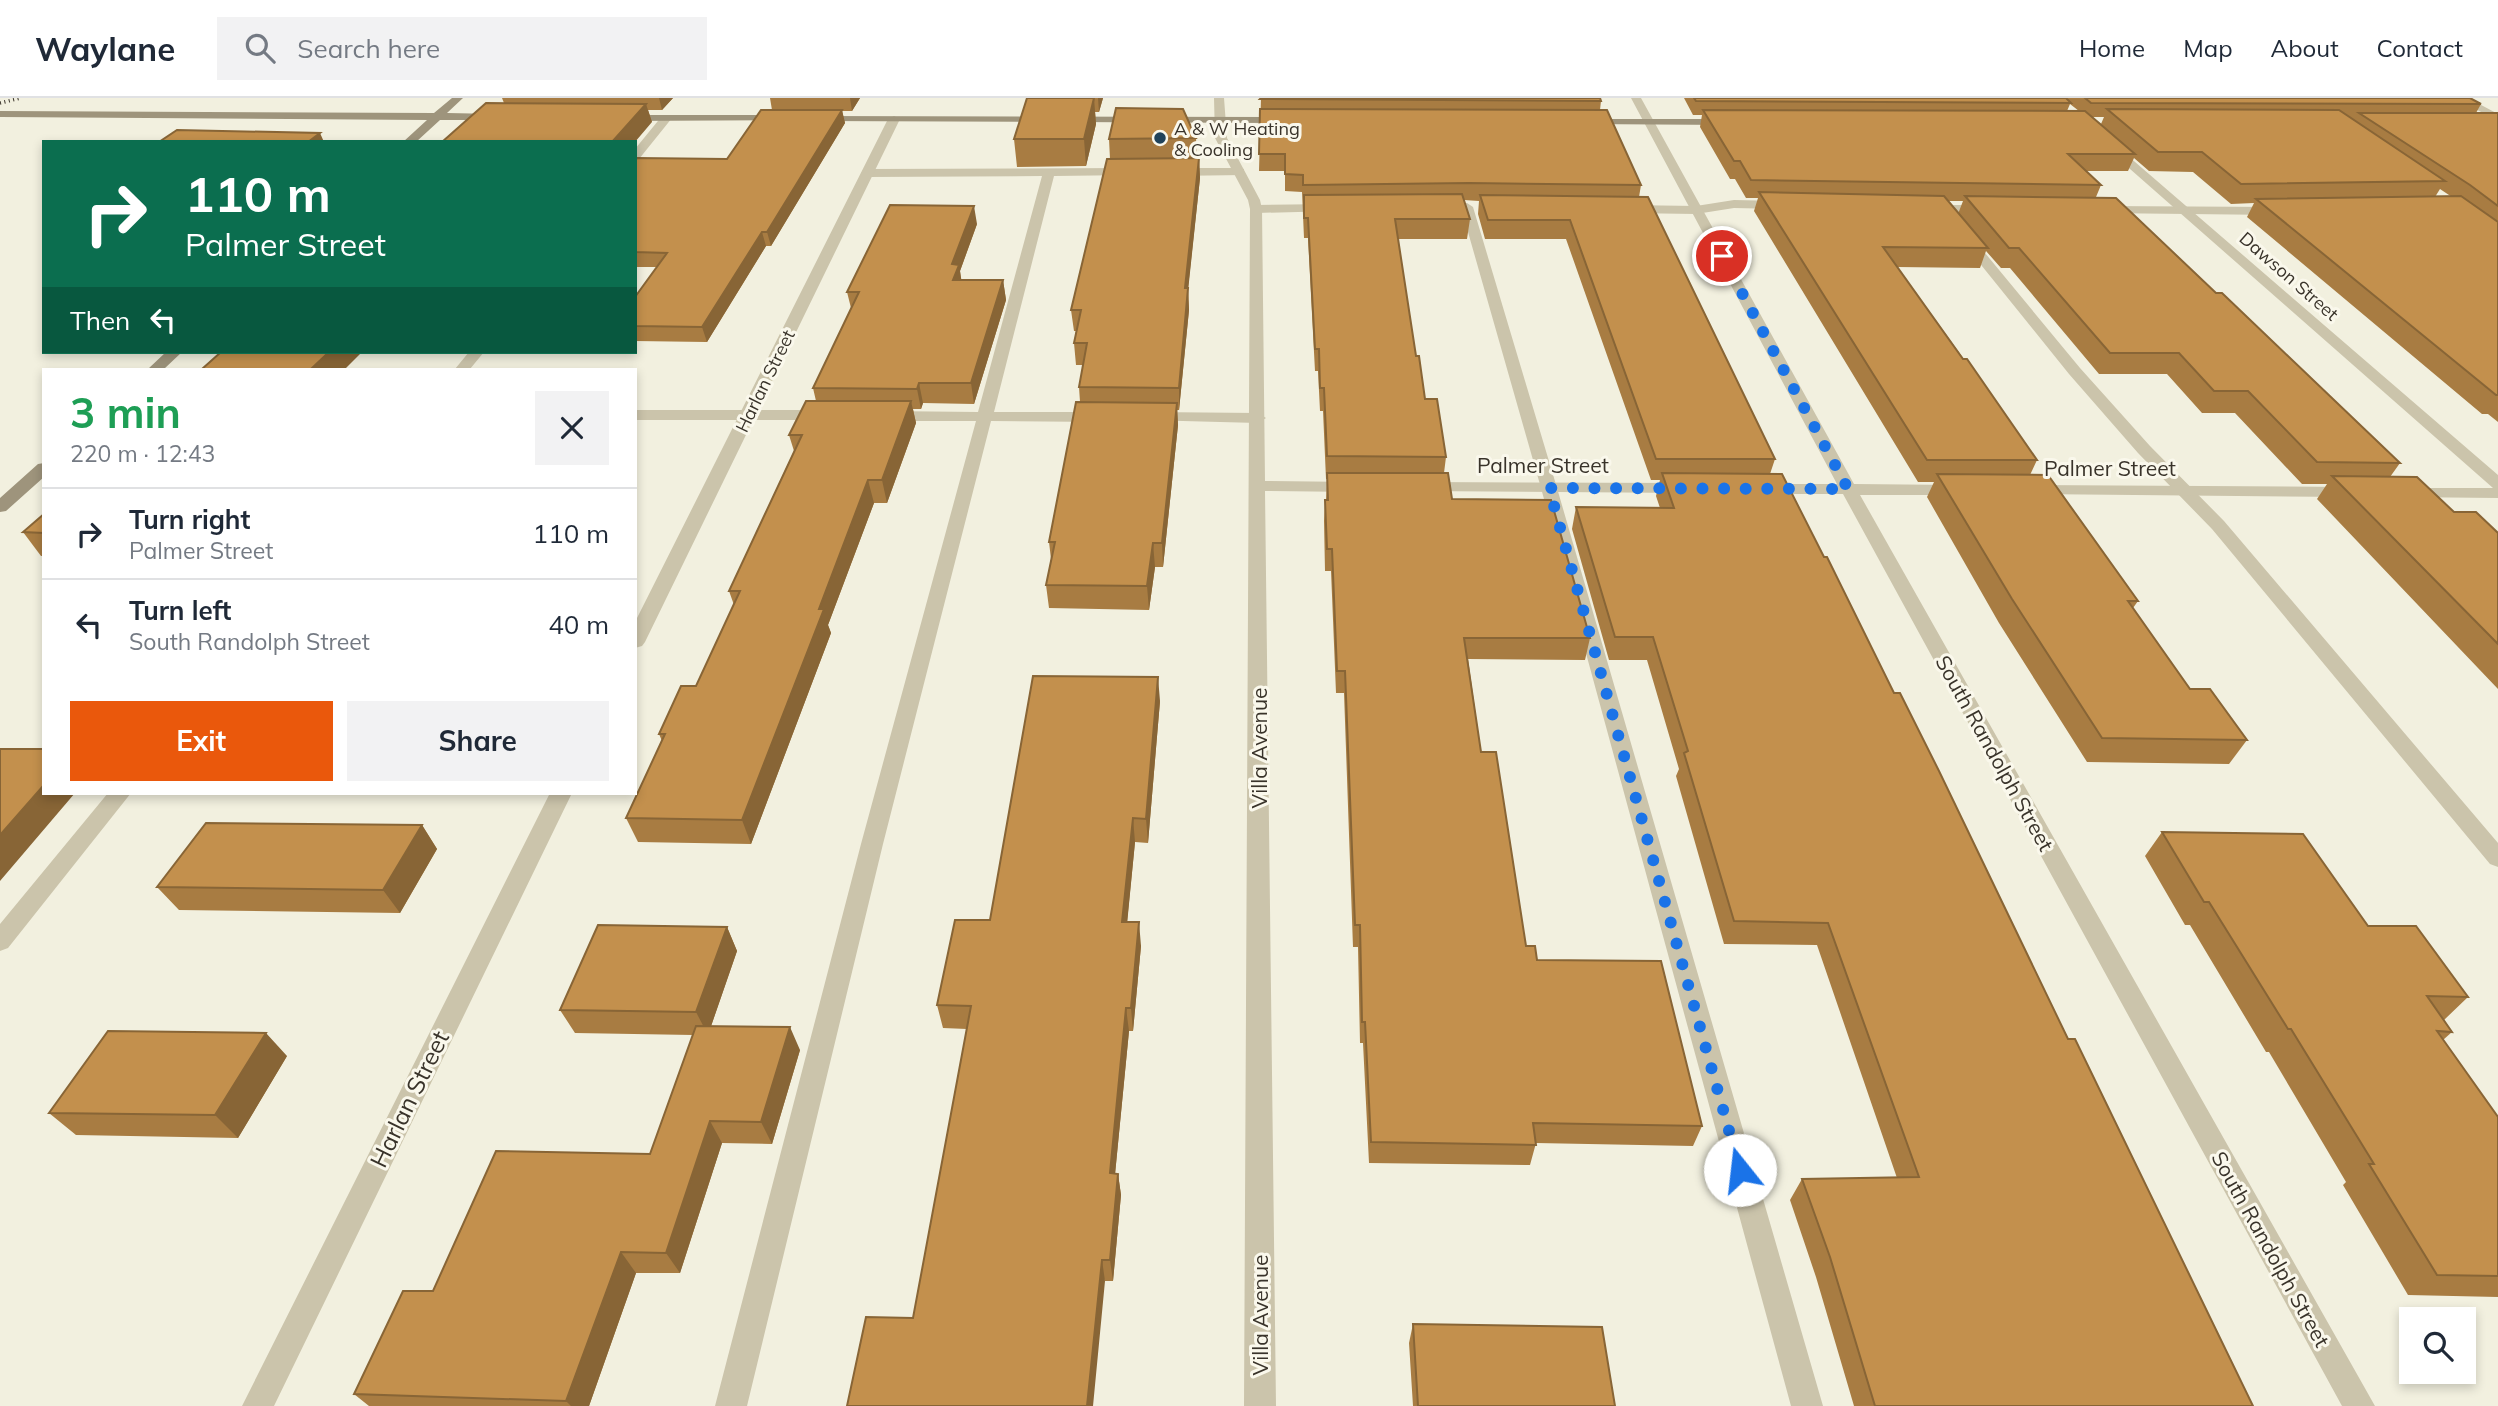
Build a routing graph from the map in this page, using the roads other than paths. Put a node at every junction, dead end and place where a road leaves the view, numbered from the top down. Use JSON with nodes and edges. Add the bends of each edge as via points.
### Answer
{"nodes":[{"id":1,"x":458,"y":98,"type":"edge"},
{"id":2,"x":1219,"y":98,"type":"edge"},
{"id":3,"x":1636,"y":98,"type":"edge"},
{"id":4,"x":2460,"y":98,"type":"edge"},
{"id":5,"x":0,"y":114,"type":"edge"},
{"id":6,"x":436,"y":117,"type":"junction"},
{"id":7,"x":515,"y":117,"type":"edge"},
{"id":8,"x":607,"y":118,"type":"edge"},
{"id":9,"x":666,"y":118,"type":"junction"},
{"id":10,"x":2498,"y":118,"type":"edge"},
{"id":11,"x":894,"y":119,"type":"junction"},
{"id":12,"x":1219,"y":120,"type":"junction"},
{"id":13,"x":1302,"y":120,"type":"edge"},
{"id":14,"x":1565,"y":121,"type":"edge"},
{"id":15,"x":1648,"y":122,"type":"junction"},
{"id":16,"x":1744,"y":122,"type":"edge"},
{"id":17,"x":2484,"y":124,"type":"edge"},
{"id":18,"x":2498,"y":124,"type":"edge"},
{"id":19,"x":2098,"y":136,"type":"edge"},
{"id":20,"x":411,"y":140,"type":"edge"},
{"id":21,"x":637,"y":154,"type":"edge"},
{"id":22,"x":1240,"y":172,"type":"junction"},
{"id":23,"x":867,"y":173,"type":"junction"},
{"id":24,"x":1049,"y":173,"type":"junction"},
{"id":25,"x":1803,"y":206,"type":"edge"},
{"id":26,"x":1357,"y":208,"type":"edge"},
{"id":27,"x":1412,"y":208,"type":"edge"},
{"id":28,"x":1256,"y":209,"type":"junction"},
{"id":29,"x":1615,"y":209,"type":"edge"},
{"id":30,"x":2009,"y":209,"type":"edge"},
{"id":31,"x":1696,"y":210,"type":"junction"},
{"id":32,"x":2091,"y":210,"type":"edge"},
{"id":33,"x":2185,"y":211,"type":"junction"},
{"id":34,"x":2299,"y":211,"type":"edge"},
{"id":35,"x":172,"y":354,"type":"edge"},
{"id":36,"x":475,"y":354,"type":"edge"},
{"id":37,"x":156,"y":368,"type":"edge"},
{"id":38,"x":463,"y":368,"type":"edge"},
{"id":39,"x":637,"y":415,"type":"edge"},
{"id":40,"x":748,"y":415,"type":"junction"},
{"id":41,"x":836,"y":415,"type":"edge"},
{"id":42,"x":863,"y":416,"type":"edge"},
{"id":43,"x":986,"y":416,"type":"junction"},
{"id":44,"x":1258,"y":418,"type":"junction"},
{"id":45,"x":42,"y":470,"type":"edge"},
{"id":46,"x":2498,"y":484,"type":"edge"},
{"id":47,"x":1259,"y":486,"type":"junction"},
{"id":48,"x":1371,"y":487,"type":"edge"},
{"id":49,"x":1399,"y":487,"type":"edge"},
{"id":50,"x":1549,"y":488,"type":"junction"},
{"id":51,"x":1699,"y":488,"type":"edge"},
{"id":52,"x":1739,"y":489,"type":"edge"},
{"id":53,"x":1848,"y":489,"type":"junction"},
{"id":54,"x":1973,"y":490,"type":"edge"},
{"id":55,"x":2015,"y":490,"type":"edge"},
{"id":56,"x":2182,"y":491,"type":"junction"},
{"id":57,"x":2361,"y":492,"type":"edge"},
{"id":58,"x":2388,"y":493,"type":"edge"},
{"id":59,"x":2498,"y":494,"type":"edge"},
{"id":60,"x":0,"y":507,"type":"edge"},
{"id":61,"x":637,"y":638,"type":"edge"},
{"id":62,"x":118,"y":795,"type":"edge"},
{"id":63,"x":560,"y":795,"type":"edge"},
{"id":64,"x":2498,"y":858,"type":"edge"},
{"id":65,"x":0,"y":941,"type":"edge"},
{"id":66,"x":258,"y":1406,"type":"edge"},
{"id":67,"x":731,"y":1406,"type":"edge"},
{"id":68,"x":1261,"y":1406,"type":"edge"},
{"id":69,"x":1807,"y":1406,"type":"edge"},
{"id":70,"x":2358,"y":1406,"type":"edge"}],
"edges":[{"from":1,"to":6,"type":"street"},
{"from":2,"to":12,"type":"street","name":"Villa Avenue"},
{"from":3,"to":15,"type":"street","name":"South Randolph Street"},
{"from":4,"to":10,"type":"street"},
{"from":5,"to":6,"type":"street"},
{"from":6,"to":7,"type":"street"},
{"from":6,"to":20,"type":"street"},
{"from":8,"to":9,"type":"street"},
{"from":9,"to":11,"type":"street"},
{"from":9,"to":21,"type":"street"},
{"from":11,"to":12,"type":"street"},
{"from":11,"to":23,"type":"street","name":"Harlan Street"},
{"from":12,"to":13,"type":"street"},
{"from":12,"to":22,"type":"street","name":"Villa Avenue","via":[[1221,138]]},
{"from":14,"to":15,"type":"street"},
{"from":15,"to":16,"type":"street"},
{"from":15,"to":31,"type":"street","name":"South Randolph Street"},
{"from":17,"to":18,"type":"street"},
{"from":19,"to":33,"type":"street","name":"Dawson Street"},
{"from":22,"to":24,"type":"street"},
{"from":22,"to":28,"type":"street","name":"Villa Avenue"},
{"from":23,"to":24,"type":"street"},
{"from":23,"to":40,"type":"street","name":"Harlan Street"},
{"from":24,"to":43,"type":"street"},
{"from":25,"to":31,"type":"street","via":[[1734,204]]},
{"from":26,"to":28,"type":"street"},
{"from":27,"to":50,"type":"street","via":[[1474,207]]},
{"from":28,"to":44,"type":"street","name":"Villa Avenue"},
{"from":29,"to":31,"type":"street"},
{"from":30,"to":56,"type":"street","via":[[1935,209]]},
{"from":31,"to":53,"type":"street","name":"South Randolph Street"},
{"from":32,"to":33,"type":"street"},
{"from":33,"to":34,"type":"street"},
{"from":33,"to":46,"type":"street","name":"Dawson Street"},
{"from":35,"to":37,"type":"street"},
{"from":36,"to":38,"type":"street"},
{"from":39,"to":40,"type":"street"},
{"from":40,"to":41,"type":"street"},
{"from":40,"to":61,"type":"street","name":"Harlan Street"},
{"from":42,"to":43,"type":"street"},
{"from":43,"to":44,"type":"street"},
{"from":43,"to":67,"type":"street","via":[[872,844]]},
{"from":44,"to":47,"type":"street","name":"Villa Avenue"},
{"from":45,"to":60,"type":"street"},
{"from":47,"to":48,"type":"street"},
{"from":47,"to":68,"type":"street","name":"Villa Avenue"},
{"from":49,"to":50,"type":"street","name":"Palmer Street"},
{"from":50,"to":51,"type":"street","name":"Palmer Street"},
{"from":50,"to":69,"type":"street"},
{"from":52,"to":53,"type":"street"},
{"from":53,"to":54,"type":"street"},
{"from":53,"to":70,"type":"street","name":"South Randolph Street"},
{"from":55,"to":56,"type":"street","name":"Palmer Street"},
{"from":56,"to":57,"type":"street","name":"Palmer Street"},
{"from":56,"to":64,"type":"street","via":[[2218,525]]},
{"from":58,"to":59,"type":"street"},
{"from":62,"to":65,"type":"street"},
{"from":63,"to":66,"type":"street","name":"Harlan Street"}]}
